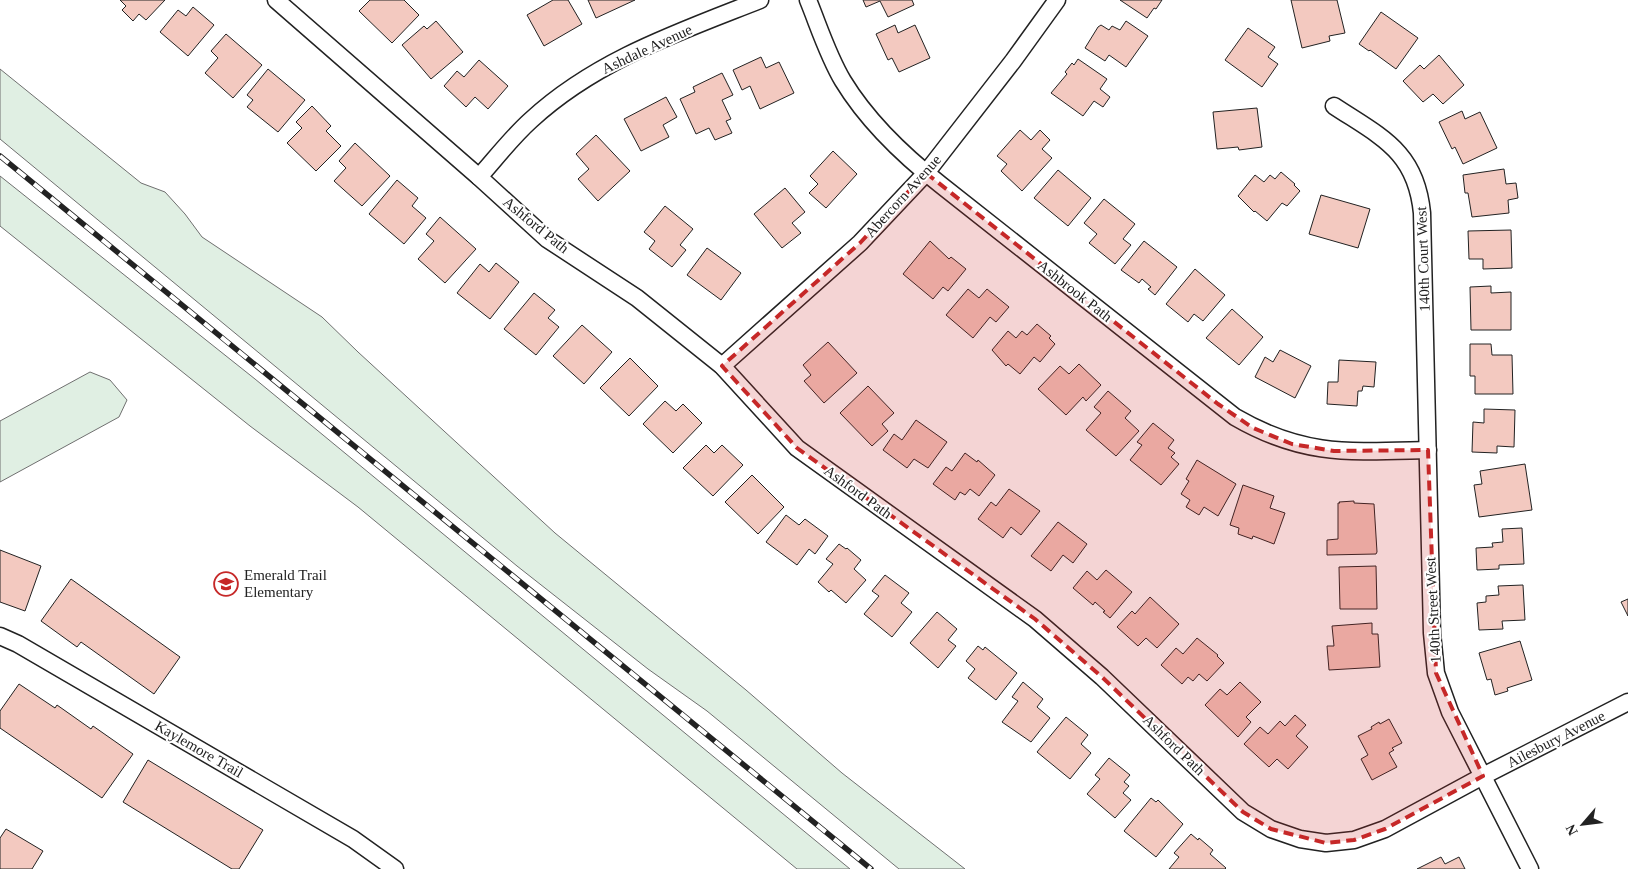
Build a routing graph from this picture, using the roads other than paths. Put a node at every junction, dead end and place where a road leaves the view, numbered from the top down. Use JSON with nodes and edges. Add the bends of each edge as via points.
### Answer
{"nodes":[{"id":1,"x":276,"y":0,"type":"edge"},
{"id":2,"x":760,"y":0,"type":"edge"},
{"id":3,"x":808,"y":0,"type":"edge"},
{"id":4,"x":1057,"y":0,"type":"edge"},
{"id":5,"x":1334,"y":106,"type":"dead end"},
{"id":6,"x":926,"y":173,"type":"junction"},
{"id":7,"x":479,"y":177,"type":"junction"},
{"id":8,"x":722,"y":366,"type":"junction"},
{"id":9,"x":1428,"y":450,"type":"junction"},
{"id":10,"x":0,"y":636,"type":"edge"},
{"id":11,"x":1628,"y":702,"type":"edge"},
{"id":12,"x":1483,"y":776,"type":"junction"},
{"id":13,"x":395,"y":869,"type":"edge"},
{"id":14,"x":1530,"y":869,"type":"edge"}],
"edges":[{"from":1,"to":7,"type":"street","name":"Ashford Path"},
{"from":2,"to":7,"type":"street","name":"Ashdale Avenue","via":[[668,36],[585,78],[530,120]]},
{"from":3,"to":6,"type":"street","name":"Ashbrook Path","via":[[829,53],[862,108]]},
{"from":4,"to":6,"type":"street","name":"Abercorn Avenue"},
{"from":5,"to":9,"type":"street","name":"140th Court West","via":[[1396,149],[1418,186],[1422,213]]},
{"from":6,"to":8,"type":"street","name":"Abercorn Avenue","via":[[860,243]]},
{"from":6,"to":9,"type":"street","name":"Ashbrook Path","via":[[1218,404],[1253,428],[1292,444],[1334,451]]},
{"from":7,"to":8,"type":"street","name":"Ashford Path","via":[[548,239],[637,298]]},
{"from":8,"to":12,"type":"street","name":"Ashford Path","via":[[797,448],[1035,619],[1102,677],[1243,812],[1271,829],[1300,839],[1326,843],[1354,840],[1385,829]]},
{"from":9,"to":12,"type":"street","name":"140th Street West","via":[[1432,633],[1436,673],[1450,712]]},
{"from":10,"to":13,"type":"street","name":"Kaylemore Trail","via":[[353,839]]},
{"from":11,"to":12,"type":"street","name":"Ailesbury Avenue"},
{"from":12,"to":14,"type":"street","name":"140th Street West"}]}
